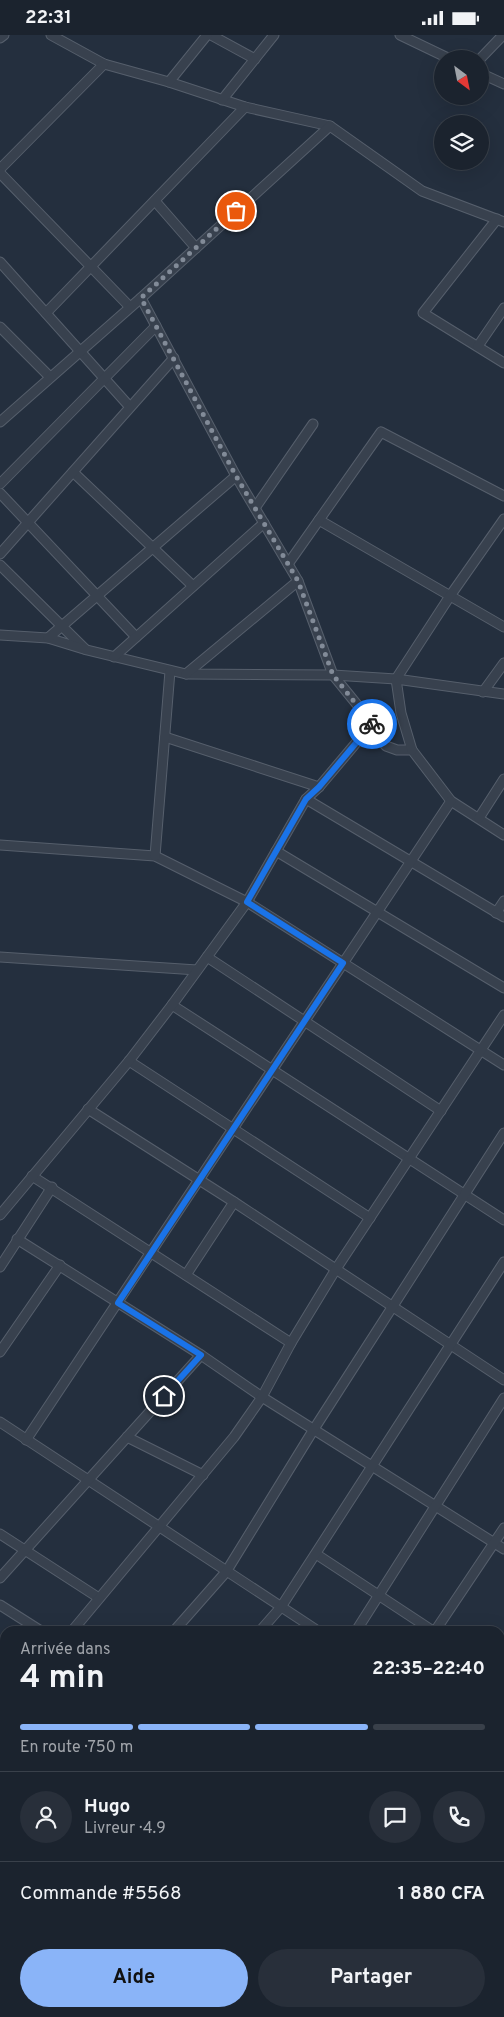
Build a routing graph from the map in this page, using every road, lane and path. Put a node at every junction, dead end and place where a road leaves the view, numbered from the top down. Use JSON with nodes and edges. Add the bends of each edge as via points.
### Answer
{"nodes":[{"id":1,"x":4,"y":35,"type":"edge"},
{"id":2,"x":51,"y":35,"type":"edge"},
{"id":3,"x":207,"y":35,"type":"edge"},
{"id":4,"x":211,"y":35,"type":"edge"},
{"id":5,"x":274,"y":35,"type":"edge"},
{"id":6,"x":400,"y":35,"type":"edge"},
{"id":7,"x":503,"y":35,"type":"edge"},
{"id":8,"x":0,"y":37,"type":"edge"},
{"id":9,"x":489,"y":50,"type":"edge"},
{"id":10,"x":434,"y":51,"type":"edge"},
{"id":11,"x":255,"y":59,"type":"junction"},
{"id":12,"x":104,"y":64,"type":"junction"},
{"id":13,"x":489,"y":77,"type":"edge"},
{"id":14,"x":169,"y":82,"type":"junction"},
{"id":15,"x":504,"y":84,"type":"edge"},
{"id":16,"x":222,"y":100,"type":"junction"},
{"id":17,"x":245,"y":107,"type":"junction"},
{"id":18,"x":330,"y":125,"type":"junction"},
{"id":19,"x":0,"y":169,"type":"edge"},
{"id":20,"x":0,"y":173,"type":"edge"},
{"id":21,"x":155,"y":201,"type":"junction"},
{"id":22,"x":500,"y":220,"type":"edge"},
{"id":23,"x":196,"y":248,"type":"junction"},
{"id":24,"x":0,"y":262,"type":"edge"},
{"id":25,"x":91,"y":267,"type":"junction"},
{"id":26,"x":141,"y":298,"type":"junction"},
{"id":27,"x":130,"y":307,"type":"junction"},
{"id":28,"x":504,"y":308,"type":"edge"},
{"id":29,"x":46,"y":313,"type":"junction"},
{"id":30,"x":156,"y":326,"type":"junction"},
{"id":31,"x":0,"y":327,"type":"edge"},
{"id":32,"x":478,"y":346,"type":"junction"},
{"id":33,"x":80,"y":352,"type":"junction"},
{"id":34,"x":174,"y":358,"type":"junction"},
{"id":35,"x":504,"y":363,"type":"edge"},
{"id":36,"x":50,"y":377,"type":"junction"},
{"id":37,"x":104,"y":378,"type":"junction"},
{"id":38,"x":130,"y":407,"type":"junction"},
{"id":39,"x":1,"y":420,"type":"edge"},
{"id":40,"x":313,"y":424,"type":"dead end"},
{"id":41,"x":73,"y":472,"type":"junction"},
{"id":42,"x":236,"y":476,"type":"junction"},
{"id":43,"x":0,"y":484,"type":"edge"},
{"id":44,"x":0,"y":493,"type":"edge"},
{"id":45,"x":504,"y":496,"type":"edge"},
{"id":46,"x":255,"y":508,"type":"junction"},
{"id":47,"x":504,"y":519,"type":"edge"},
{"id":48,"x":319,"y":520,"type":"junction"},
{"id":49,"x":28,"y":522,"type":"junction"},
{"id":50,"x":264,"y":523,"type":"junction"},
{"id":51,"x":152,"y":548,"type":"junction"},
{"id":52,"x":0,"y":554,"type":"edge"},
{"id":53,"x":288,"y":564,"type":"junction"},
{"id":54,"x":0,"y":565,"type":"edge"},
{"id":55,"x":298,"y":581,"type":"junction"},
{"id":56,"x":193,"y":586,"type":"junction"},
{"id":57,"x":97,"y":595,"type":"junction"},
{"id":58,"x":450,"y":596,"type":"junction"},
{"id":59,"x":62,"y":626,"type":"junction"},
{"id":60,"x":504,"y":627,"type":"edge"},
{"id":61,"x":0,"y":635,"type":"edge"},
{"id":62,"x":136,"y":637,"type":"junction"},
{"id":63,"x":48,"y":638,"type":"junction"},
{"id":64,"x":87,"y":651,"type":"junction"},
{"id":65,"x":114,"y":657,"type":"junction"},
{"id":66,"x":504,"y":663,"type":"edge"},
{"id":67,"x":170,"y":671,"type":"junction"},
{"id":68,"x":186,"y":674,"type":"junction"},
{"id":69,"x":333,"y":675,"type":"junction"},
{"id":70,"x":396,"y":679,"type":"junction"},
{"id":71,"x":483,"y":693,"type":"junction"},
{"id":72,"x":504,"y":694,"type":"edge"},
{"id":73,"x":372,"y":723,"type":"junction"},
{"id":74,"x":165,"y":737,"type":"junction"},
{"id":75,"x":412,"y":751,"type":"junction"},
{"id":76,"x":504,"y":779,"type":"edge"},
{"id":77,"x":319,"y":787,"type":"junction"},
{"id":78,"x":306,"y":799,"type":"junction"},
{"id":79,"x":451,"y":801,"type":"junction"},
{"id":80,"x":479,"y":818,"type":"junction"},
{"id":81,"x":504,"y":835,"type":"edge"},
{"id":82,"x":0,"y":845,"type":"edge"},
{"id":83,"x":276,"y":851,"type":"junction"},
{"id":84,"x":155,"y":856,"type":"junction"},
{"id":85,"x":411,"y":861,"type":"junction"},
{"id":86,"x":504,"y":901,"type":"edge"},
{"id":87,"x":247,"y":902,"type":"junction"},
{"id":88,"x":377,"y":912,"type":"junction"},
{"id":89,"x":500,"y":915,"type":"edge"},
{"id":90,"x":0,"y":957,"type":"edge"},
{"id":91,"x":207,"y":957,"type":"junction"},
{"id":92,"x":343,"y":963,"type":"junction"},
{"id":93,"x":197,"y":970,"type":"junction"},
{"id":94,"x":504,"y":988,"type":"edge"},
{"id":95,"x":172,"y":1005,"type":"junction"},
{"id":96,"x":504,"y":1015,"type":"edge"},
{"id":97,"x":304,"y":1021,"type":"junction"},
{"id":98,"x":482,"y":1051,"type":"junction"},
{"id":99,"x":129,"y":1061,"type":"junction"},
{"id":100,"x":504,"y":1065,"type":"edge"},
{"id":101,"x":272,"y":1070,"type":"junction"},
{"id":102,"x":88,"y":1109,"type":"junction"},
{"id":103,"x":441,"y":1111,"type":"junction"},
{"id":104,"x":232,"y":1130,"type":"junction"},
{"id":105,"x":504,"y":1133,"type":"edge"},
{"id":106,"x":409,"y":1158,"type":"junction"},
{"id":107,"x":32,"y":1176,"type":"junction"},
{"id":108,"x":199,"y":1180,"type":"junction"},
{"id":109,"x":52,"y":1187,"type":"junction"},
{"id":110,"x":464,"y":1195,"type":"junction"},
{"id":111,"x":234,"y":1202,"type":"junction"},
{"id":112,"x":0,"y":1215,"type":"edge"},
{"id":113,"x":370,"y":1218,"type":"junction"},
{"id":114,"x":504,"y":1220,"type":"edge"},
{"id":115,"x":18,"y":1239,"type":"junction"},
{"id":116,"x":150,"y":1253,"type":"junction"},
{"id":117,"x":504,"y":1262,"type":"edge"},
{"id":118,"x":60,"y":1265,"type":"junction"},
{"id":119,"x":0,"y":1267,"type":"edge"},
{"id":120,"x":336,"y":1269,"type":"junction"},
{"id":121,"x":186,"y":1275,"type":"junction"},
{"id":122,"x":118,"y":1303,"type":"junction"},
{"id":123,"x":392,"y":1307,"type":"junction"},
{"id":124,"x":291,"y":1343,"type":"junction"},
{"id":125,"x":451,"y":1345,"type":"junction"},
{"id":126,"x":0,"y":1352,"type":"edge"},
{"id":127,"x":201,"y":1355,"type":"junction"},
{"id":128,"x":504,"y":1379,"type":"edge"},
{"id":129,"x":262,"y":1397,"type":"junction"},
{"id":130,"x":504,"y":1398,"type":"edge"},
{"id":131,"x":0,"y":1422,"type":"edge"},
{"id":132,"x":314,"y":1429,"type":"junction"},
{"id":133,"x":127,"y":1437,"type":"junction"},
{"id":134,"x":26,"y":1440,"type":"junction"},
{"id":135,"x":373,"y":1466,"type":"junction"},
{"id":136,"x":203,"y":1475,"type":"junction"},
{"id":137,"x":88,"y":1480,"type":"junction"},
{"id":138,"x":436,"y":1505,"type":"junction"},
{"id":139,"x":160,"y":1527,"type":"junction"},
{"id":140,"x":504,"y":1528,"type":"edge"},
{"id":141,"x":0,"y":1534,"type":"edge"},
{"id":142,"x":494,"y":1543,"type":"junction"},
{"id":143,"x":504,"y":1549,"type":"edge"},
{"id":144,"x":25,"y":1550,"type":"junction"},
{"id":145,"x":316,"y":1554,"type":"junction"},
{"id":146,"x":226,"y":1572,"type":"junction"},
{"id":147,"x":0,"y":1578,"type":"edge"},
{"id":148,"x":379,"y":1596,"type":"junction"},
{"id":149,"x":100,"y":1599,"type":"junction"},
{"id":150,"x":0,"y":1605,"type":"edge"},
{"id":151,"x":281,"y":1607,"type":"junction"},
{"id":152,"x":33,"y":1626,"type":"edge"},
{"id":153,"x":76,"y":1626,"type":"edge"},
{"id":154,"x":178,"y":1626,"type":"edge"},
{"id":155,"x":264,"y":1626,"type":"edge"},
{"id":156,"x":310,"y":1626,"type":"edge"},
{"id":157,"x":359,"y":1626,"type":"edge"},
{"id":158,"x":426,"y":1626,"type":"edge"},
{"id":159,"x":437,"y":1626,"type":"edge"}],
"edges":[{"from":1,"to":8,"type":"street"},
{"from":2,"to":12,"type":"street"},
{"from":3,"to":14,"type":"street"},
{"from":4,"to":11,"type":"street"},
{"from":5,"to":11,"type":"street"},
{"from":6,"to":10,"type":"street"},
{"from":7,"to":9,"type":"street"},
{"from":11,"to":16,"type":"street"},
{"from":12,"to":14,"type":"street"},
{"from":12,"to":19,"type":"street"},
{"from":13,"to":15,"type":"street"},
{"from":14,"to":16,"type":"street"},
{"from":16,"to":17,"type":"street"},
{"from":17,"to":18,"type":"street"},
{"from":17,"to":21,"type":"street"},
{"from":18,"to":22,"type":"street","via":[[422,191]]},
{"from":18,"to":23,"type":"street"},
{"from":20,"to":25,"type":"street"},
{"from":21,"to":23,"type":"street"},
{"from":21,"to":25,"type":"street"},
{"from":22,"to":32,"type":"street","via":[[423,313]]},
{"from":23,"to":26,"type":"street"},
{"from":24,"to":29,"type":"street"},
{"from":25,"to":27,"type":"street"},
{"from":25,"to":29,"type":"street"},
{"from":26,"to":27,"type":"street"},
{"from":26,"to":30,"type":"street"},
{"from":27,"to":33,"type":"street"},
{"from":28,"to":32,"type":"street"},
{"from":29,"to":33,"type":"street"},
{"from":30,"to":34,"type":"street"},
{"from":30,"to":37,"type":"street"},
{"from":31,"to":36,"type":"street"},
{"from":32,"to":35,"type":"street"},
{"from":33,"to":36,"type":"street"},
{"from":33,"to":37,"type":"street"},
{"from":34,"to":38,"type":"street"},
{"from":34,"to":42,"type":"street"},
{"from":36,"to":39,"type":"street"},
{"from":37,"to":38,"type":"street"},
{"from":37,"to":43,"type":"street"},
{"from":38,"to":41,"type":"street"},
{"from":40,"to":46,"type":"street"},
{"from":41,"to":49,"type":"street"},
{"from":41,"to":51,"type":"street"},
{"from":42,"to":46,"type":"street"},
{"from":42,"to":51,"type":"street"},
{"from":44,"to":49,"type":"street"},
{"from":45,"to":48,"type":"street","via":[[381,432]]},
{"from":46,"to":50,"type":"street"},
{"from":47,"to":58,"type":"street"},
{"from":48,"to":53,"type":"street"},
{"from":48,"to":58,"type":"street"},
{"from":49,"to":52,"type":"street"},
{"from":49,"to":57,"type":"street"},
{"from":50,"to":53,"type":"street"},
{"from":50,"to":56,"type":"street"},
{"from":51,"to":56,"type":"street"},
{"from":51,"to":57,"type":"street"},
{"from":53,"to":55,"type":"street"},
{"from":54,"to":59,"type":"street"},
{"from":55,"to":68,"type":"street"},
{"from":55,"to":69,"type":"street"},
{"from":56,"to":62,"type":"street"},
{"from":57,"to":59,"type":"street"},
{"from":57,"to":62,"type":"street"},
{"from":58,"to":60,"type":"street"},
{"from":58,"to":70,"type":"street"},
{"from":59,"to":63,"type":"street"},
{"from":59,"to":64,"type":"street"},
{"from":61,"to":63,"type":"street"},
{"from":62,"to":65,"type":"street"},
{"from":63,"to":64,"type":"street"},
{"from":64,"to":65,"type":"street"},
{"from":65,"to":67,"type":"street"},
{"from":66,"to":71,"type":"street"},
{"from":67,"to":68,"type":"street"},
{"from":67,"to":74,"type":"street"},
{"from":68,"to":69,"type":"street"},
{"from":69,"to":70,"type":"street"},
{"from":69,"to":73,"type":"street"},
{"from":70,"to":71,"type":"street"},
{"from":70,"to":75,"type":"street"},
{"from":71,"to":72,"type":"street"},
{"from":73,"to":75,"type":"street","via":[[386,746]]},
{"from":73,"to":77,"type":"street"},
{"from":74,"to":77,"type":"street"},
{"from":74,"to":84,"type":"street"},
{"from":75,"to":79,"type":"street"},
{"from":76,"to":80,"type":"street"},
{"from":77,"to":78,"type":"street"},
{"from":78,"to":83,"type":"street"},
{"from":78,"to":85,"type":"street"},
{"from":79,"to":80,"type":"street"},
{"from":79,"to":85,"type":"street"},
{"from":80,"to":81,"type":"street"},
{"from":82,"to":84,"type":"street"},
{"from":83,"to":87,"type":"street"},
{"from":83,"to":88,"type":"street"},
{"from":84,"to":87,"type":"street"},
{"from":85,"to":88,"type":"street"},
{"from":85,"to":89,"type":"street"},
{"from":86,"to":89,"type":"street"},
{"from":87,"to":91,"type":"street"},
{"from":87,"to":92,"type":"street"},
{"from":88,"to":92,"type":"street"},
{"from":88,"to":94,"type":"street"},
{"from":90,"to":93,"type":"street"},
{"from":91,"to":93,"type":"street"},
{"from":91,"to":97,"type":"street"},
{"from":92,"to":97,"type":"street"},
{"from":92,"to":98,"type":"street"},
{"from":93,"to":95,"type":"street"},
{"from":95,"to":99,"type":"street"},
{"from":95,"to":101,"type":"street"},
{"from":96,"to":98,"type":"street"},
{"from":97,"to":101,"type":"street"},
{"from":97,"to":103,"type":"street"},
{"from":98,"to":100,"type":"street"},
{"from":98,"to":103,"type":"street"},
{"from":99,"to":102,"type":"street"},
{"from":99,"to":104,"type":"street"},
{"from":101,"to":104,"type":"street"},
{"from":101,"to":106,"type":"street"},
{"from":102,"to":107,"type":"street"},
{"from":102,"to":108,"type":"street"},
{"from":103,"to":106,"type":"street"},
{"from":104,"to":108,"type":"street"},
{"from":104,"to":113,"type":"street"},
{"from":105,"to":110,"type":"street"},
{"from":106,"to":110,"type":"street"},
{"from":106,"to":113,"type":"street"},
{"from":107,"to":109,"type":"street"},
{"from":107,"to":112,"type":"street"},
{"from":108,"to":111,"type":"street"},
{"from":108,"to":116,"type":"street"},
{"from":109,"to":115,"type":"street"},
{"from":109,"to":116,"type":"street"},
{"from":110,"to":114,"type":"street"},
{"from":110,"to":123,"type":"street"},
{"from":111,"to":120,"type":"street"},
{"from":111,"to":121,"type":"street"},
{"from":113,"to":120,"type":"street"},
{"from":115,"to":118,"type":"street"},
{"from":115,"to":119,"type":"street"},
{"from":116,"to":121,"type":"street"},
{"from":116,"to":122,"type":"street"},
{"from":117,"to":125,"type":"street"},
{"from":118,"to":122,"type":"street"},
{"from":118,"to":126,"type":"street"},
{"from":120,"to":123,"type":"street"},
{"from":120,"to":124,"type":"street"},
{"from":121,"to":124,"type":"street"},
{"from":122,"to":127,"type":"street"},
{"from":122,"to":134,"type":"street"},
{"from":123,"to":125,"type":"street"},
{"from":123,"to":132,"type":"street"},
{"from":124,"to":129,"type":"street"},
{"from":125,"to":128,"type":"street"},
{"from":125,"to":135,"type":"street"},
{"from":127,"to":129,"type":"street"},
{"from":127,"to":133,"type":"street"},
{"from":129,"to":132,"type":"street"},
{"from":129,"to":136,"type":"street"},
{"from":130,"to":138,"type":"street"},
{"from":131,"to":134,"type":"street"},
{"from":132,"to":135,"type":"street"},
{"from":132,"to":146,"type":"street"},
{"from":133,"to":136,"type":"street"},
{"from":133,"to":137,"type":"street"},
{"from":134,"to":137,"type":"street"},
{"from":135,"to":138,"type":"street"},
{"from":135,"to":145,"type":"street"},
{"from":136,"to":139,"type":"street"},
{"from":137,"to":139,"type":"street"},
{"from":137,"to":144,"type":"street"},
{"from":138,"to":142,"type":"street"},
{"from":138,"to":148,"type":"street"},
{"from":139,"to":146,"type":"street"},
{"from":139,"to":149,"type":"street"},
{"from":140,"to":142,"type":"street"},
{"from":141,"to":144,"type":"street"},
{"from":142,"to":143,"type":"street"},
{"from":142,"to":159,"type":"street"},
{"from":144,"to":147,"type":"street"},
{"from":144,"to":149,"type":"street"},
{"from":145,"to":148,"type":"street"},
{"from":145,"to":151,"type":"street"},
{"from":146,"to":151,"type":"street"},
{"from":146,"to":154,"type":"street"},
{"from":148,"to":157,"type":"street"},
{"from":148,"to":158,"type":"street"},
{"from":149,"to":153,"type":"street"},
{"from":150,"to":152,"type":"street"},
{"from":151,"to":155,"type":"street"},
{"from":151,"to":156,"type":"street"}]}
